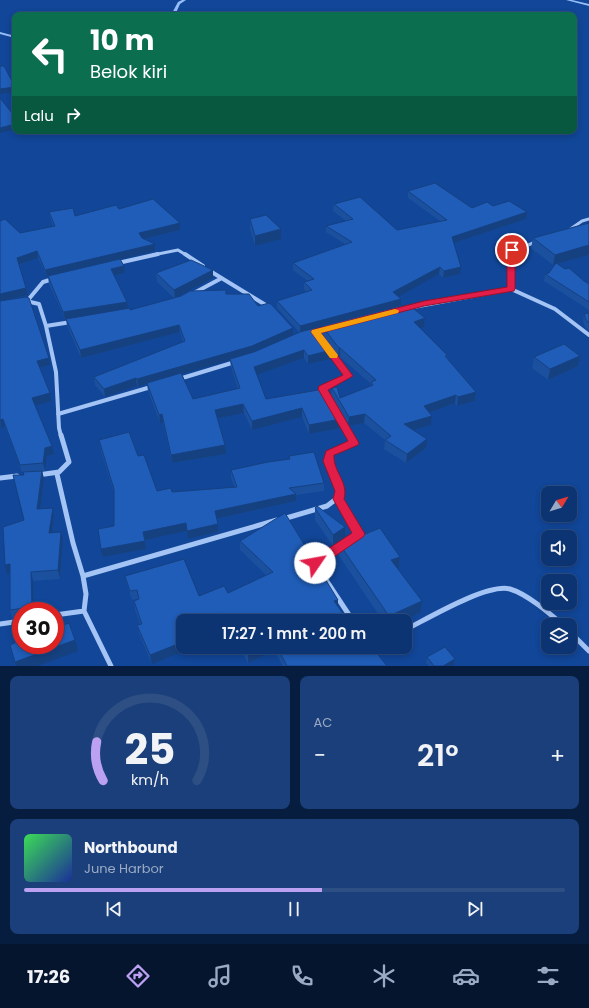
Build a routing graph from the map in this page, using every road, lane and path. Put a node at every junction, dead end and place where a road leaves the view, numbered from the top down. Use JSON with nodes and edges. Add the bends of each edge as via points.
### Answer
{"nodes":[{"id":1,"x":589,"y":219,"type":"edge"},
{"id":2,"x":567,"y":231,"type":"edge"},
{"id":3,"x":540,"y":241,"type":"edge"},
{"id":4,"x":114,"y":265,"type":"edge"},
{"id":5,"x":61,"y":277,"type":"edge"},
{"id":6,"x":220,"y":279,"type":"junction"},
{"id":7,"x":511,"y":289,"type":"junction"},
{"id":8,"x":188,"y":297,"type":"edge"},
{"id":9,"x":28,"y":300,"type":"junction"},
{"id":10,"x":18,"y":301,"type":"edge"},
{"id":11,"x":273,"y":309,"type":"edge"},
{"id":12,"x":400,"y":310,"type":"edge"},
{"id":13,"x":75,"y":321,"type":"edge"},
{"id":14,"x":46,"y":326,"type":"junction"},
{"id":15,"x":589,"y":335,"type":"edge"},
{"id":16,"x":325,"y":344,"type":"edge"},
{"id":17,"x":238,"y":361,"type":"edge"},
{"id":18,"x":170,"y":381,"type":"edge"},
{"id":19,"x":155,"y":385,"type":"edge"},
{"id":20,"x":327,"y":396,"type":"edge"},
{"id":21,"x":334,"y":409,"type":"edge"},
{"id":22,"x":58,"y":414,"type":"junction"},
{"id":23,"x":57,"y":474,"type":"junction"},
{"id":24,"x":35,"y":475,"type":"edge"},
{"id":25,"x":20,"y":476,"type":"edge"},
{"id":26,"x":0,"y":478,"type":"edge"},
{"id":27,"x":338,"y":499,"type":"junction"},
{"id":28,"x":83,"y":576,"type":"junction"},
{"id":29,"x":84,"y":611,"type":"junction"},
{"id":30,"x":64,"y":614,"type":"edge"},
{"id":31,"x":348,"y":614,"type":"edge"},
{"id":32,"x":555,"y":618,"type":"edge"},
{"id":33,"x":12,"y":622,"type":"edge"},
{"id":34,"x":0,"y":624,"type":"edge"},
{"id":35,"x":412,"y":627,"type":"edge"},
{"id":36,"x":577,"y":639,"type":"edge"},
{"id":37,"x":589,"y":652,"type":"edge"},
{"id":38,"x":111,"y":666,"type":"edge"}],
"edges":[{"from":1,"to":2,"type":"street","via":[[582,220]]},
{"from":3,"to":7,"type":"street","via":[[512,250]]},
{"from":4,"to":6,"type":"street","via":[[178,250]]},
{"from":5,"to":9,"type":"street","via":[[44,282]]},
{"from":6,"to":8,"type":"street"},
{"from":6,"to":11,"type":"street"},
{"from":7,"to":12,"type":"street"},
{"from":7,"to":15,"type":"street","via":[[555,309]]},
{"from":9,"to":10,"type":"street"},
{"from":9,"to":14,"type":"street","via":[[39,304]]},
{"from":13,"to":14,"type":"street"},
{"from":14,"to":22,"type":"street","via":[[56,372]]},
{"from":16,"to":20,"type":"street","via":[[348,376],[323,389]]},
{"from":17,"to":18,"type":"street"},
{"from":19,"to":22,"type":"street"},
{"from":21,"to":27,"type":"street","via":[[354,443],[333,451],[328,457],[341,491]]},
{"from":22,"to":23,"type":"street","via":[[58,428],[69,462],[65,469]]},
{"from":23,"to":24,"type":"street"},
{"from":23,"to":28,"type":"street"},
{"from":25,"to":26,"type":"street"},
{"from":27,"to":28,"type":"street","via":[[330,506]]},
{"from":27,"to":31,"type":"street","via":[[359,534],[315,563]]},
{"from":28,"to":29,"type":"street","via":[[86,594]]},
{"from":29,"to":30,"type":"street"},
{"from":29,"to":38,"type":"street"},
{"from":32,"to":35,"type":"street","via":[[508,589],[491,590]]},
{"from":33,"to":34,"type":"street"},
{"from":36,"to":37,"type":"street"}]}
